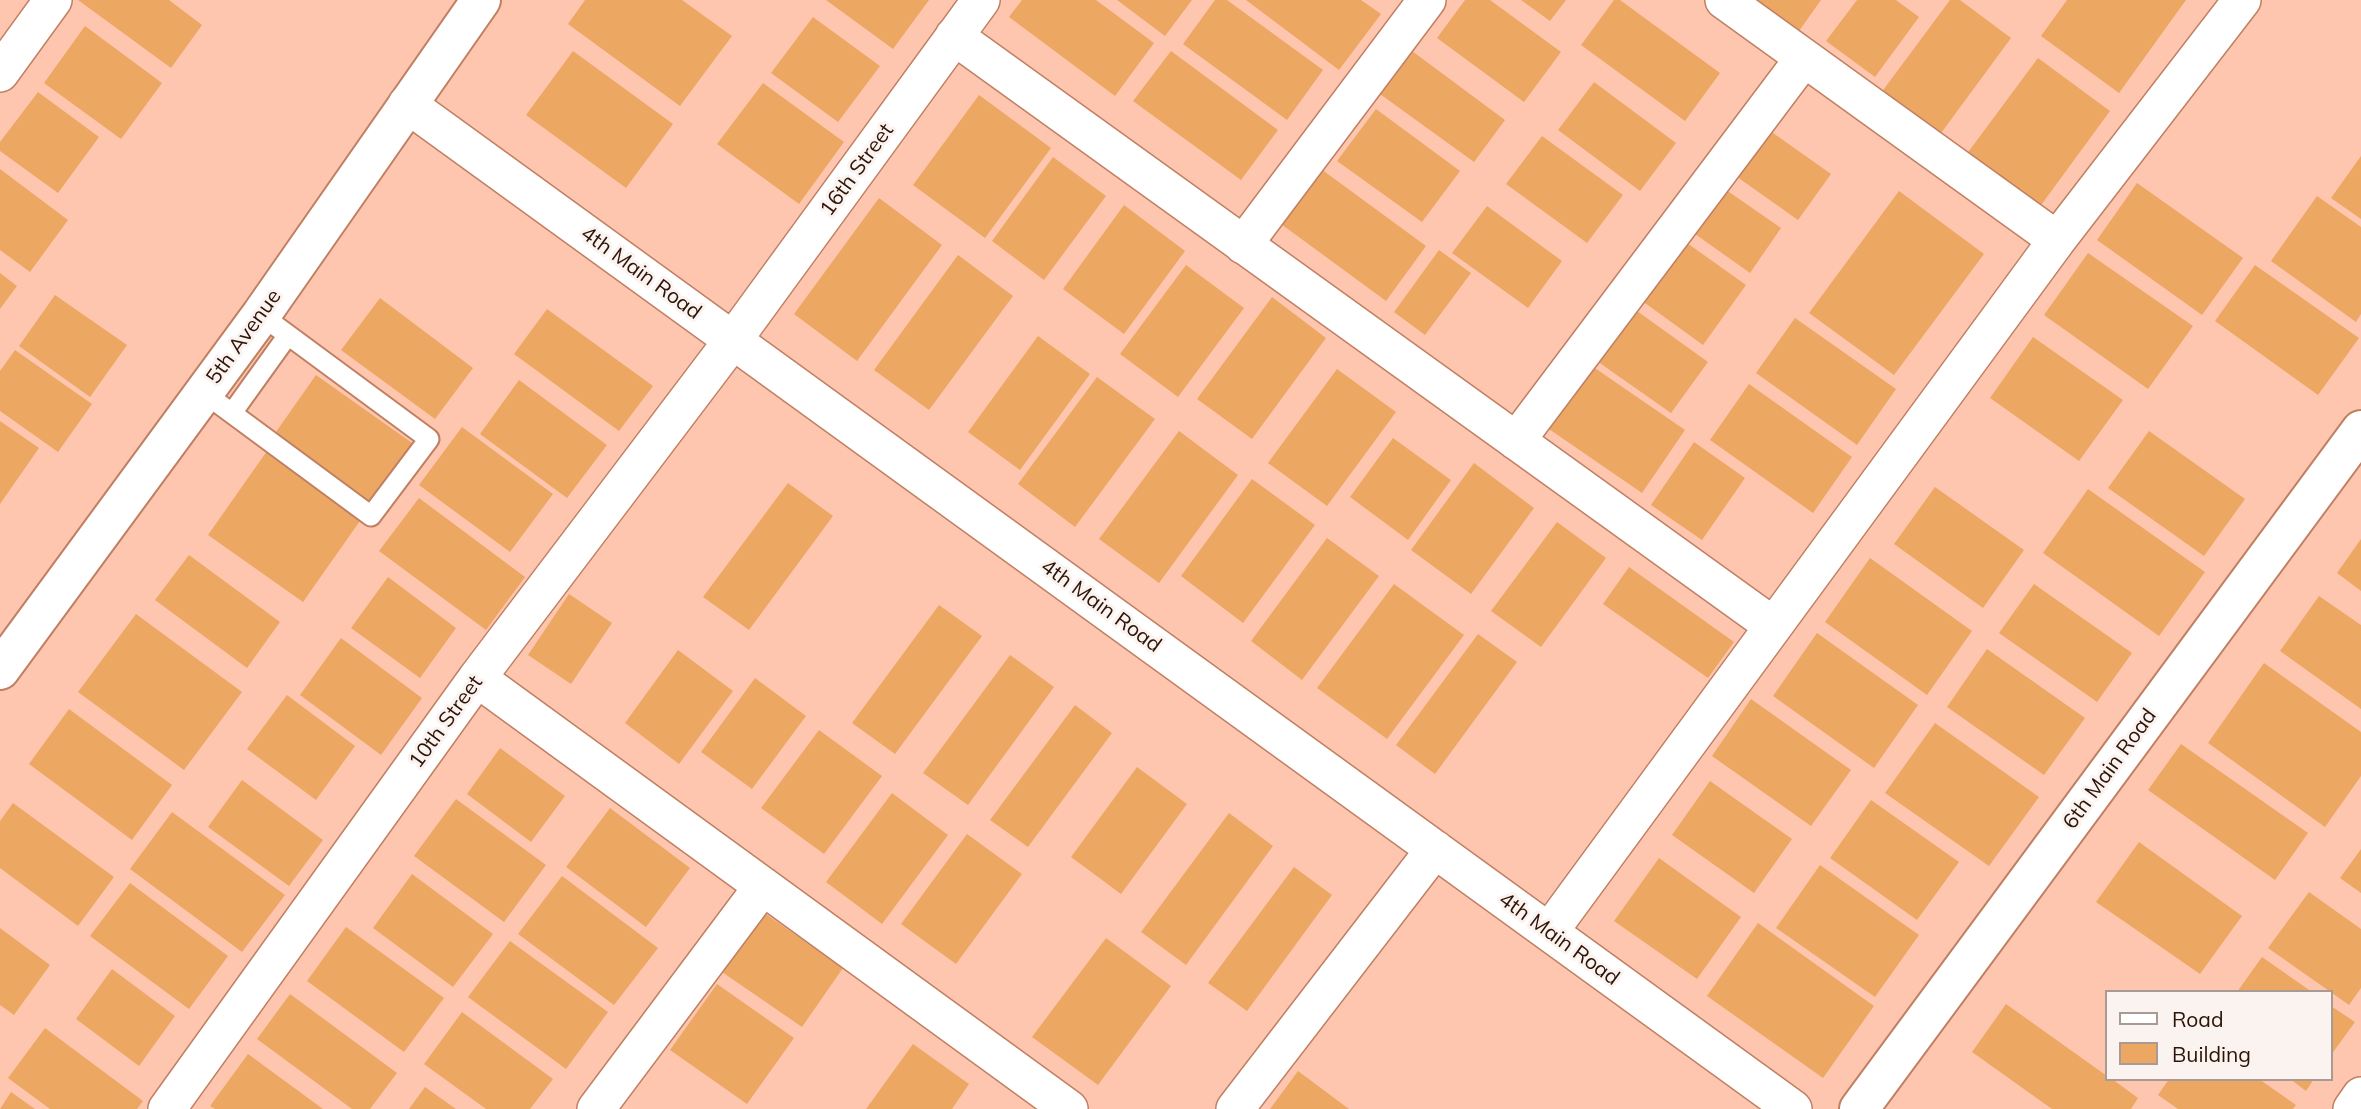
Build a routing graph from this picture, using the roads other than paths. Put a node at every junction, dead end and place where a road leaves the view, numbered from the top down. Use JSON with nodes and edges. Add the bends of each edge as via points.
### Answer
{"nodes":[{"id":1,"x":53,"y":0,"type":"edge"},
{"id":2,"x":481,"y":0,"type":"edge"},
{"id":3,"x":981,"y":0,"type":"edge"},
{"id":4,"x":1427,"y":0,"type":"edge"},
{"id":5,"x":1724,"y":0,"type":"edge"},
{"id":6,"x":2242,"y":0,"type":"edge"},
{"id":7,"x":954,"y":36,"type":"junction"},
{"id":8,"x":1804,"y":58,"type":"junction"},
{"id":9,"x":0,"y":73,"type":"edge"},
{"id":10,"x":407,"y":104,"type":"junction"},
{"id":11,"x":2057,"y":240,"type":"junction"},
{"id":12,"x":1243,"y":245,"type":"junction"},
{"id":13,"x":275,"y":325,"type":"junction"},
{"id":14,"x":733,"y":340,"type":"junction"},
{"id":15,"x":217,"y":402,"type":"junction"},
{"id":16,"x":2361,"y":430,"type":"edge"},
{"id":17,"x":1516,"y":441,"type":"junction"},
{"id":18,"x":1772,"y":625,"type":"junction"},
{"id":19,"x":0,"y":670,"type":"edge"},
{"id":20,"x":477,"y":678,"type":"junction"},
{"id":21,"x":1435,"y":849,"type":"junction"},
{"id":22,"x":763,"y":886,"type":"junction"},
{"id":23,"x":1549,"y":932,"type":"junction"},
{"id":24,"x":2361,"y":1096,"type":"edge"},
{"id":25,"x":167,"y":1109,"type":"edge"},
{"id":26,"x":596,"y":1109,"type":"edge"},
{"id":27,"x":1069,"y":1109,"type":"edge"},
{"id":28,"x":1235,"y":1109,"type":"edge"},
{"id":29,"x":1793,"y":1109,"type":"edge"},
{"id":30,"x":1859,"y":1109,"type":"edge"},
{"id":31,"x":2352,"y":1109,"type":"edge"}],
"edges":[{"from":1,"to":9,"type":"street"},
{"from":2,"to":10,"type":"street","name":"5th Avenue"},
{"from":3,"to":7,"type":"street","name":"16th Street"},
{"from":4,"to":12,"type":"street"},
{"from":5,"to":8,"type":"street"},
{"from":6,"to":11,"type":"street"},
{"from":7,"to":12,"type":"street"},
{"from":7,"to":14,"type":"street","name":"16th Street"},
{"from":8,"to":11,"type":"street"},
{"from":8,"to":17,"type":"street"},
{"from":10,"to":13,"type":"street","name":"5th Avenue"},
{"from":10,"to":14,"type":"street","name":"4th Main Road"},
{"from":11,"to":18,"type":"street"},
{"from":12,"to":17,"type":"street"},
{"from":13,"to":15,"type":"street","name":"5th Avenue"},
{"from":13,"to":15,"type":"lane","via":[[429,439],[404,475],[371,516]]},
{"from":14,"to":20,"type":"street","name":"10th Street"},
{"from":14,"to":21,"type":"street","name":"4th Main Road"},
{"from":15,"to":19,"type":"street","name":"5th Avenue"},
{"from":16,"to":30,"type":"street","name":"6th Main Road"},
{"from":17,"to":18,"type":"street"},
{"from":18,"to":23,"type":"street"},
{"from":20,"to":22,"type":"street"},
{"from":20,"to":25,"type":"street","name":"10th Street"},
{"from":21,"to":23,"type":"street","name":"4th Main Road"},
{"from":21,"to":28,"type":"street"},
{"from":22,"to":26,"type":"street"},
{"from":22,"to":27,"type":"street"},
{"from":23,"to":29,"type":"street","name":"4th Main Road"},
{"from":24,"to":31,"type":"street"}]}
